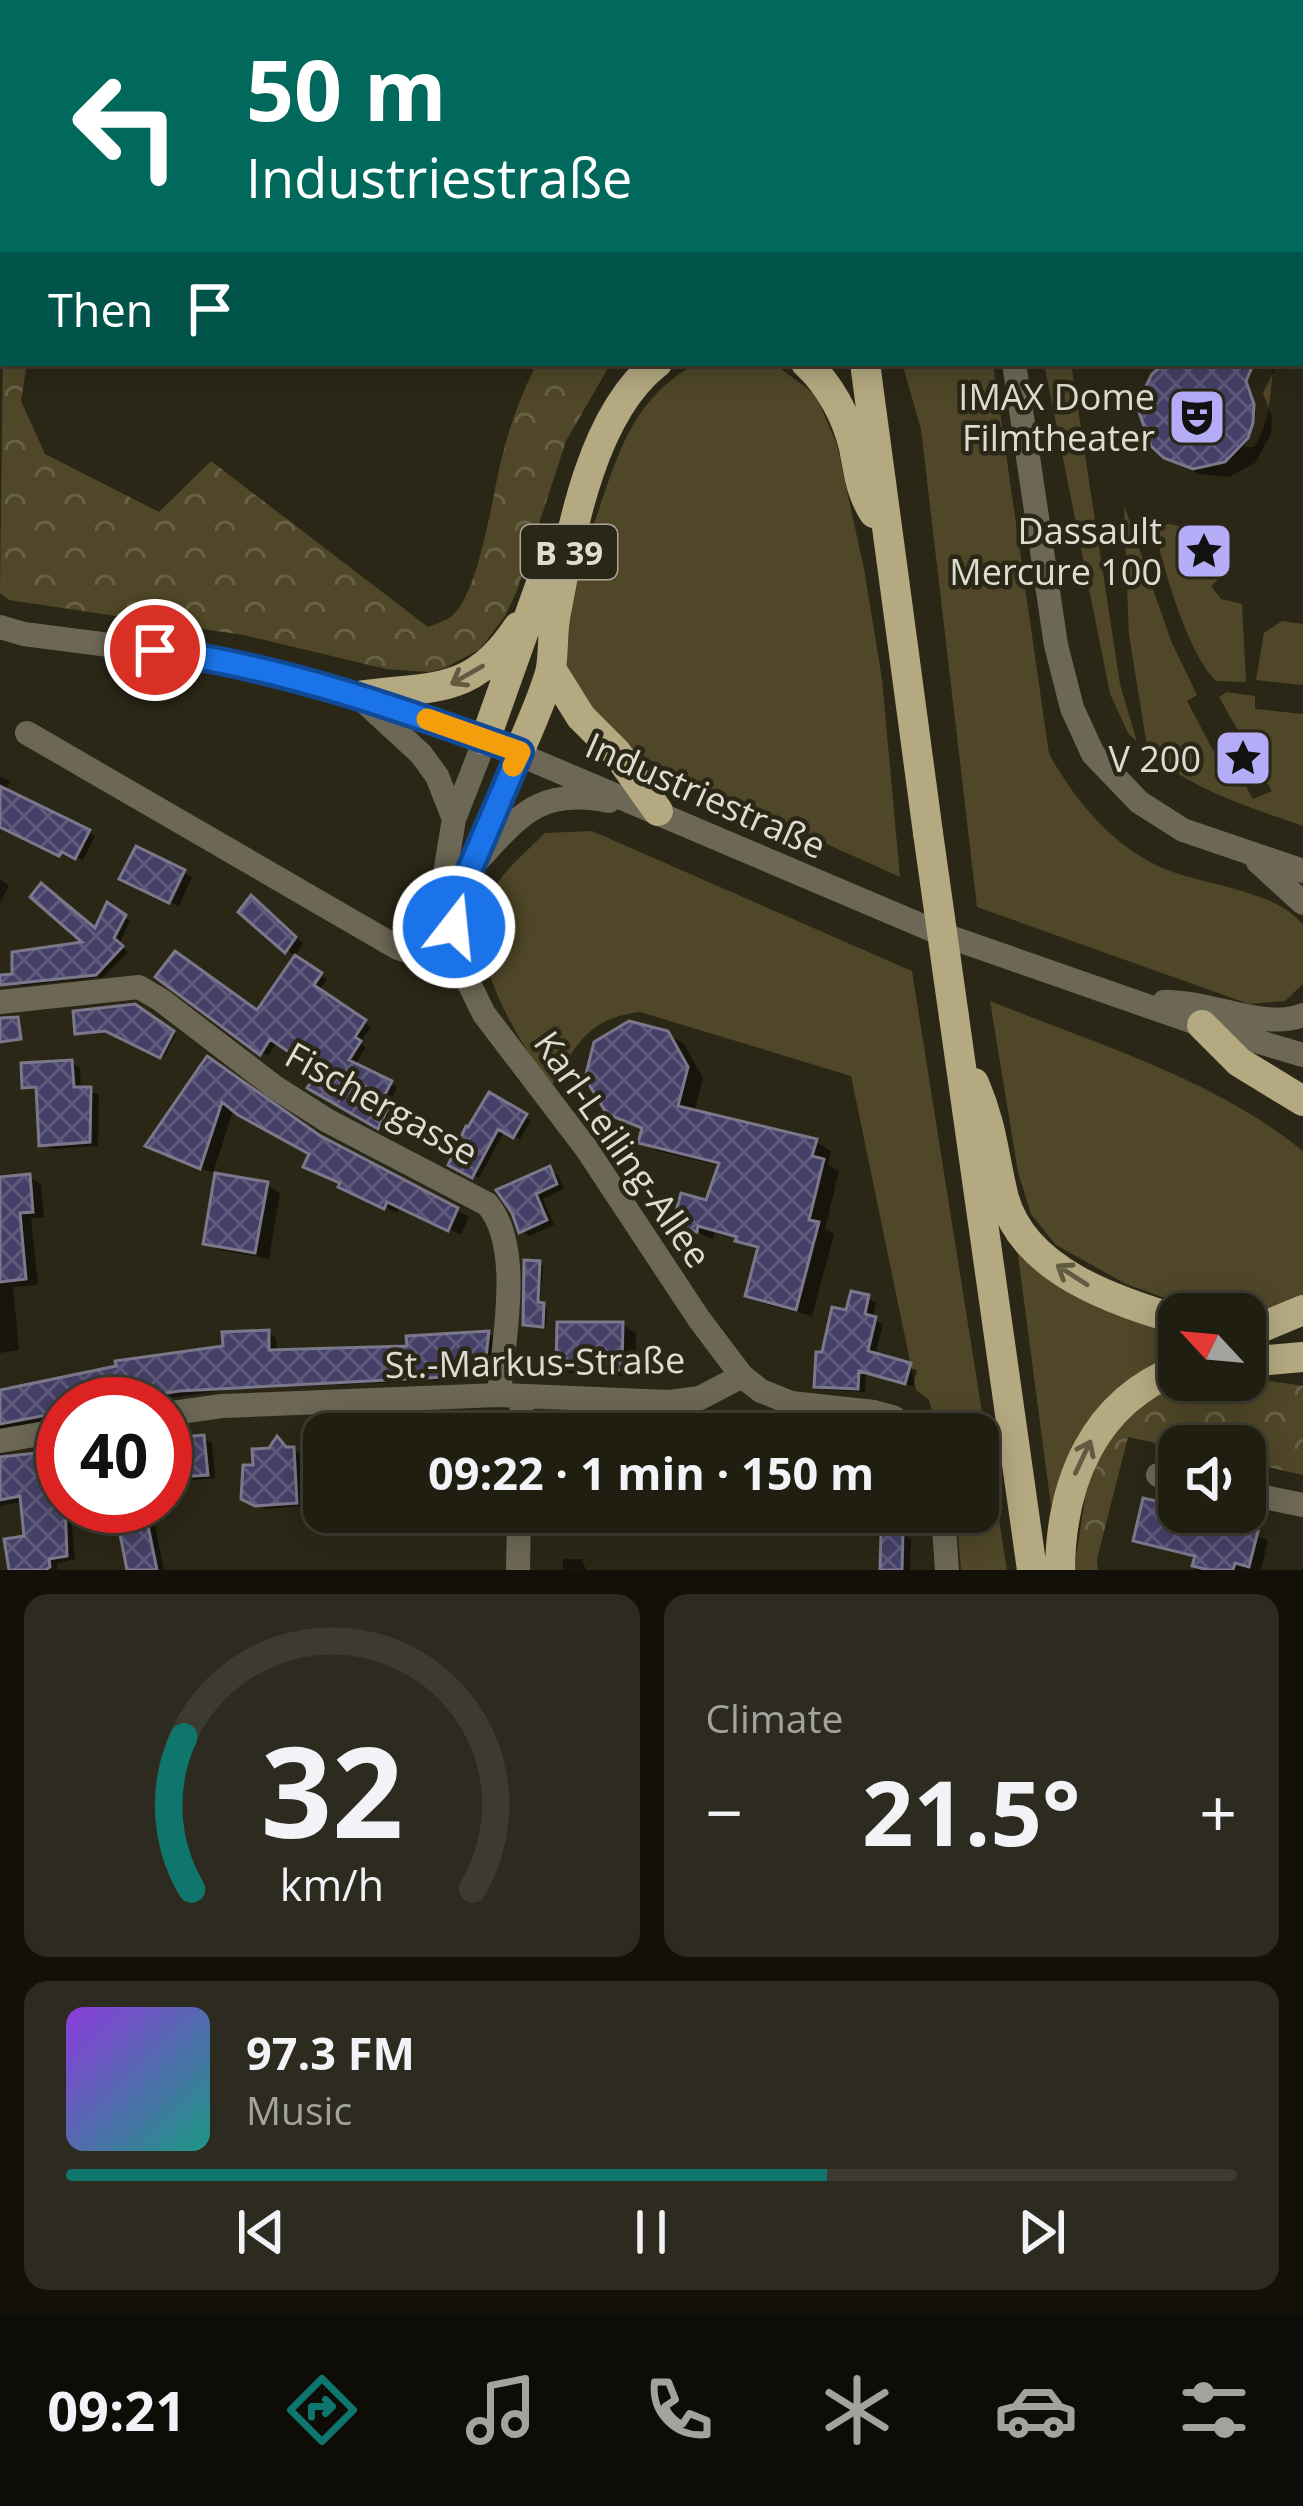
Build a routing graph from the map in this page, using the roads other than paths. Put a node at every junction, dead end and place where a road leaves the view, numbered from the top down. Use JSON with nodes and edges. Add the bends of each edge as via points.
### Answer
{"nodes":[{"id":1,"x":630,"y":366,"type":"edge"},
{"id":2,"x":654,"y":366,"type":"edge"},
{"id":3,"x":809,"y":366,"type":"edge"},
{"id":4,"x":865,"y":366,"type":"edge"},
{"id":5,"x":1014,"y":366,"type":"edge"},
{"id":6,"x":887,"y":535,"type":"junction"},
{"id":7,"x":539,"y":591,"type":"junction"},
{"id":8,"x":0,"y":627,"type":"edge"},
{"id":9,"x":551,"y":668,"type":"junction"},
{"id":10,"x":358,"y":696,"type":"junction"},
{"id":11,"x":26,"y":733,"type":"dead end"},
{"id":12,"x":485,"y":740,"type":"junction"},
{"id":13,"x":520,"y":752,"type":"junction"},
{"id":14,"x":658,"y":812,"type":"junction"},
{"id":15,"x":454,"y":819,"type":"junction"},
{"id":16,"x":1247,"y":852,"type":"junction"},
{"id":17,"x":470,"y":869,"type":"junction"},
{"id":18,"x":1303,"y":871,"type":"edge"},
{"id":19,"x":1303,"y":903,"type":"edge"},
{"id":20,"x":454,"y":927,"type":"junction"},
{"id":21,"x":456,"y":957,"type":"junction"},
{"id":22,"x":0,"y":1002,"type":"edge"},
{"id":23,"x":1148,"y":1005,"type":"junction"},
{"id":24,"x":1303,"y":1015,"type":"edge"},
{"id":25,"x":1202,"y":1024,"type":"junction"},
{"id":26,"x":959,"y":1050,"type":"junction"},
{"id":27,"x":1303,"y":1054,"type":"edge"},
{"id":28,"x":1303,"y":1100,"type":"edge"},
{"id":29,"x":1303,"y":1310,"type":"edge"},
{"id":30,"x":1158,"y":1312,"type":"edge"},
{"id":31,"x":1266,"y":1326,"type":"edge"},
{"id":32,"x":1303,"y":1357,"type":"edge"},
{"id":33,"x":1266,"y":1360,"type":"edge"},
{"id":34,"x":742,"y":1376,"type":"junction"},
{"id":35,"x":1158,"y":1381,"type":"edge"},
{"id":36,"x":511,"y":1396,"type":"junction"},
{"id":37,"x":192,"y":1410,"type":"edge"},
{"id":38,"x":515,"y":1413,"type":"edge"},
{"id":39,"x":864,"y":1413,"type":"edge"},
{"id":40,"x":36,"y":1435,"type":"edge"},
{"id":41,"x":0,"y":1441,"type":"edge"},
{"id":42,"x":1266,"y":1497,"type":"edge"},
{"id":43,"x":1303,"y":1504,"type":"edge"},
{"id":44,"x":519,"y":1533,"type":"edge"},
{"id":45,"x":944,"y":1533,"type":"edge"},
{"id":46,"x":518,"y":1570,"type":"edge"},
{"id":47,"x":947,"y":1570,"type":"edge"},
{"id":48,"x":1032,"y":1570,"type":"edge"},
{"id":49,"x":1060,"y":1570,"type":"edge"}],
"edges":[{"from":1,"to":7,"type":"main road","via":[[593,420]]},
{"from":2,"to":9,"type":"main road","number":"B 39","via":[[627,389],[592,471]]},
{"from":3,"to":6,"type":"main road","via":[[842,412],[861,493]]},
{"from":4,"to":6,"type":"main road"},
{"from":5,"to":16,"type":"street","via":[[1056,645],[1094,754],[1165,819]]},
{"from":6,"to":26,"type":"main road","bridge":true},
{"from":7,"to":10,"type":"main road","one_way":true,"via":[[515,633],[472,676]]},
{"from":7,"to":12,"type":"main road"},
{"from":8,"to":10,"type":"street","name":"Industriestraße","via":[[202,657]]},
{"from":9,"to":13,"type":"main road","number":"B 39"},
{"from":9,"to":14,"type":"main road"},
{"from":10,"to":12,"type":"street","name":"Industriestraße"},
{"from":10,"to":15,"type":"street","via":[[421,754]]},
{"from":11,"to":21,"type":"street","via":[[398,948]]},
{"from":12,"to":13,"type":"street","name":"Industriestraße"},
{"from":12,"to":15,"type":"street","name":"Karl-Leiling-Allee"},
{"from":13,"to":14,"type":"street","name":"Industriestraße"},
{"from":13,"to":17,"type":"street","name":"Karl-Leiling-Allee"},
{"from":14,"to":17,"type":"street","via":[[579,795],[551,799],[524,811]]},
{"from":14,"to":23,"type":"street","name":"Industriestraße","via":[[944,935]]},
{"from":15,"to":20,"type":"street","name":"Karl-Leiling-Allee","via":[[446,867]]},
{"from":16,"to":18,"type":"street"},
{"from":16,"to":19,"type":"street"},
{"from":17,"to":20,"type":"street","name":"Karl-Leiling-Allee"},
{"from":20,"to":21,"type":"street","name":"Karl-Leiling-Allee"},
{"from":21,"to":34,"type":"street","name":"Karl-Leiling-Allee","via":[[484,1014]]},
{"from":22,"to":36,"type":"street","name":"Fischergasse","via":[[140,987],[328,1121],[487,1204],[508,1252]]},
{"from":23,"to":24,"type":"street","via":[[1200,1004],[1282,1021]]},
{"from":23,"to":25,"type":"street","name":"Industriestraße"},
{"from":25,"to":27,"type":"street","name":"Industriestraße"},
{"from":25,"to":28,"type":"main road","via":[[1240,1062]]},
{"from":30,"to":26,"type":"main road","one_way":true,"via":[[1093,1289],[1018,1229],[991,1121]]},
{"from":26,"to":48,"type":"main road"},
{"from":29,"to":31,"type":"main road"},
{"from":32,"to":33,"type":"main road"},
{"from":34,"to":36,"type":"street","name":"St.-Markus-Straße","via":[[700,1398],[669,1402]]},
{"from":34,"to":39,"type":"street","via":[[791,1403]]},
{"from":49,"to":35,"type":"main road","one_way":true,"via":[[1060,1536],[1081,1457],[1124,1400]]},
{"from":36,"to":37,"type":"street","name":"St.-Markus-Straße"},
{"from":36,"to":38,"type":"street","name":"Fischergasse"},
{"from":40,"to":41,"type":"street"},
{"from":42,"to":43,"type":"street"},
{"from":44,"to":46,"type":"street"},
{"from":45,"to":47,"type":"street"}]}
